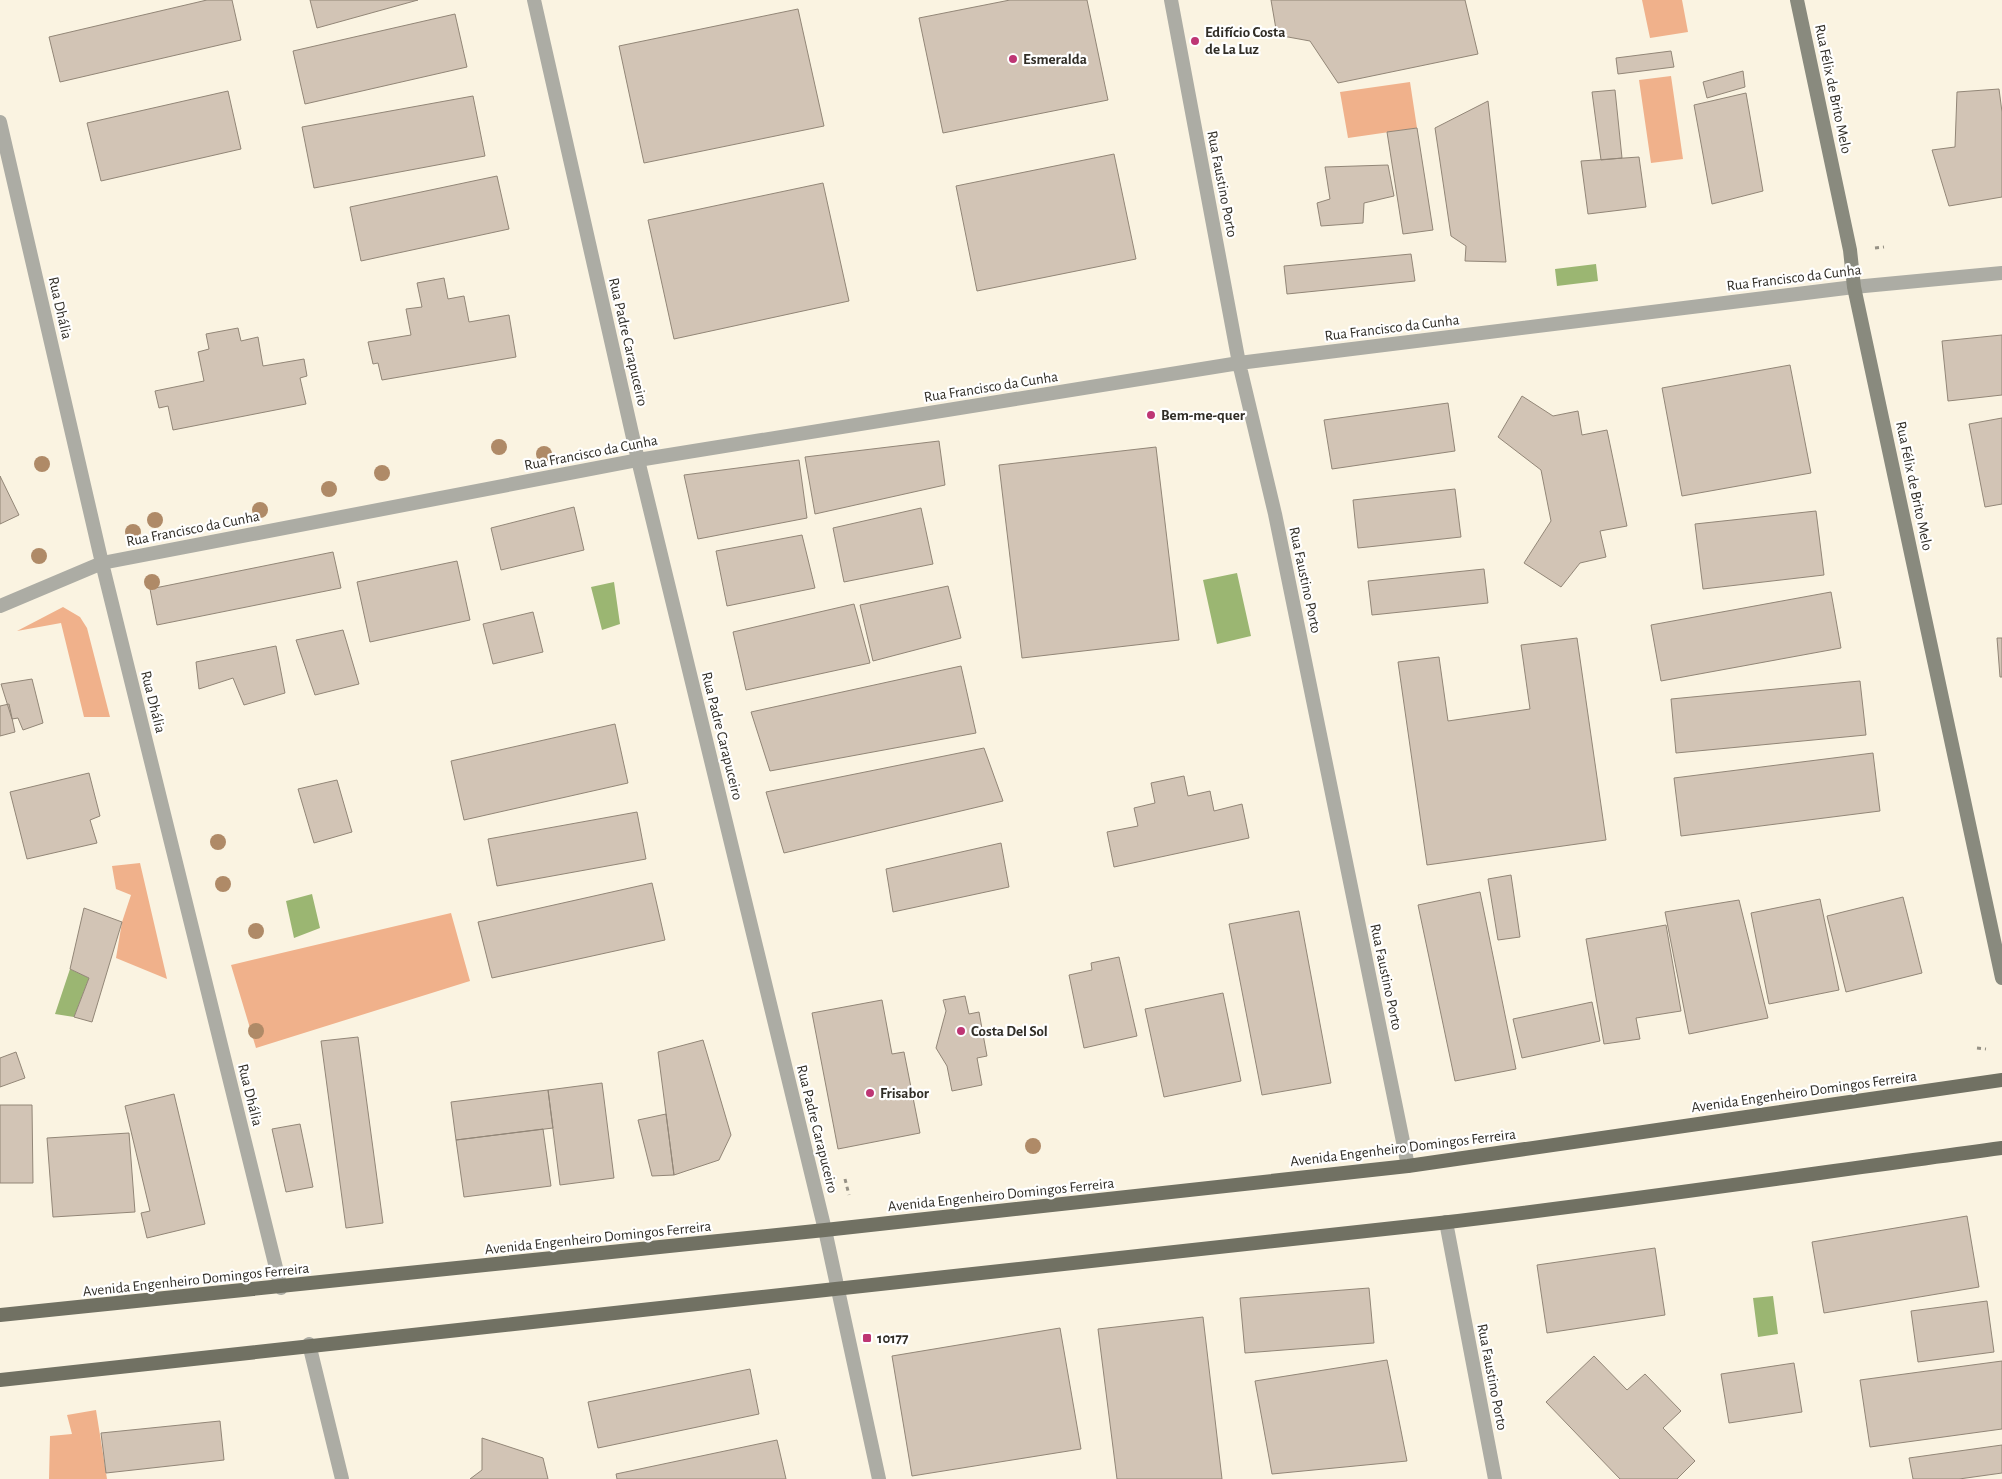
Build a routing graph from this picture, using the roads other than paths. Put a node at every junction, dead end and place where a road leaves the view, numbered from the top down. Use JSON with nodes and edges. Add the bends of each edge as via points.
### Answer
{"nodes":[{"id":1,"x":534,"y":0,"type":"edge"},
{"id":2,"x":1171,"y":0,"type":"edge"},
{"id":3,"x":1797,"y":0,"type":"edge"},
{"id":4,"x":0,"y":122,"type":"edge"},
{"id":5,"x":2002,"y":273,"type":"edge"},
{"id":6,"x":1854,"y":287,"type":"junction"},
{"id":7,"x":1239,"y":364,"type":"junction"},
{"id":8,"x":638,"y":460,"type":"junction"},
{"id":9,"x":102,"y":564,"type":"junction"},
{"id":10,"x":0,"y":606,"type":"edge"},
{"id":11,"x":2002,"y":978,"type":"edge"},
{"id":12,"x":2002,"y":1080,"type":"edge"},
{"id":13,"x":2002,"y":1148,"type":"edge"},
{"id":14,"x":1408,"y":1166,"type":"junction"},
{"id":15,"x":1446,"y":1222,"type":"junction"},
{"id":16,"x":825,"y":1230,"type":"junction"},
{"id":17,"x":281,"y":1288,"type":"junction"},
{"id":18,"x":838,"y":1288,"type":"junction"},
{"id":19,"x":0,"y":1315,"type":"edge"},
{"id":20,"x":309,"y":1344,"type":"junction"},
{"id":21,"x":0,"y":1380,"type":"edge"},
{"id":22,"x":342,"y":1479,"type":"edge"},
{"id":23,"x":879,"y":1479,"type":"edge"},
{"id":24,"x":1495,"y":1479,"type":"edge"}],
"edges":[{"from":1,"to":8,"type":"street","name":"Rua Padre Carapuceiro"},
{"from":2,"to":7,"type":"street","name":"Rua Faustino Porto"},
{"from":3,"to":6,"type":"main road","name":"Rua Félix de Brito Melo","via":[[1850,250]]},
{"from":4,"to":9,"type":"street","name":"Rua Dhália"},
{"from":5,"to":6,"type":"street","name":"Rua Francisco da Cunha"},
{"from":6,"to":7,"type":"street","name":"Rua Francisco da Cunha"},
{"from":6,"to":11,"type":"main road","name":"Rua Félix de Brito Melo"},
{"from":7,"to":8,"type":"street","name":"Rua Francisco da Cunha"},
{"from":7,"to":14,"type":"street","name":"Rua Faustino Porto","via":[[1275,514]]},
{"from":8,"to":9,"type":"street","name":"Rua Francisco da Cunha"},
{"from":8,"to":16,"type":"street","name":"Rua Padre Carapuceiro"},
{"from":9,"to":10,"type":"street","name":"Rua Francisco da Cunha"},
{"from":9,"to":17,"type":"street","name":"Rua Dhália"},
{"from":12,"to":14,"type":"main road","name":"Avenida Engenheiro Domingos Ferreira"},
{"from":13,"to":15,"type":"main road"},
{"from":14,"to":16,"type":"main road","name":"Avenida Engenheiro Domingos Ferreira"},
{"from":15,"to":18,"type":"main road"},
{"from":15,"to":24,"type":"street","name":"Rua Faustino Porto"},
{"from":16,"to":17,"type":"main road","name":"Avenida Engenheiro Domingos Ferreira"},
{"from":16,"to":18,"type":"street","name":"Rua Padre Carapuceiro"},
{"from":17,"to":19,"type":"main road","name":"Avenida Engenheiro Domingos Ferreira"},
{"from":18,"to":20,"type":"main road"},
{"from":18,"to":23,"type":"street","name":"Rua Padre Carapuceiro"},
{"from":20,"to":21,"type":"main road"},
{"from":20,"to":22,"type":"street"}]}
